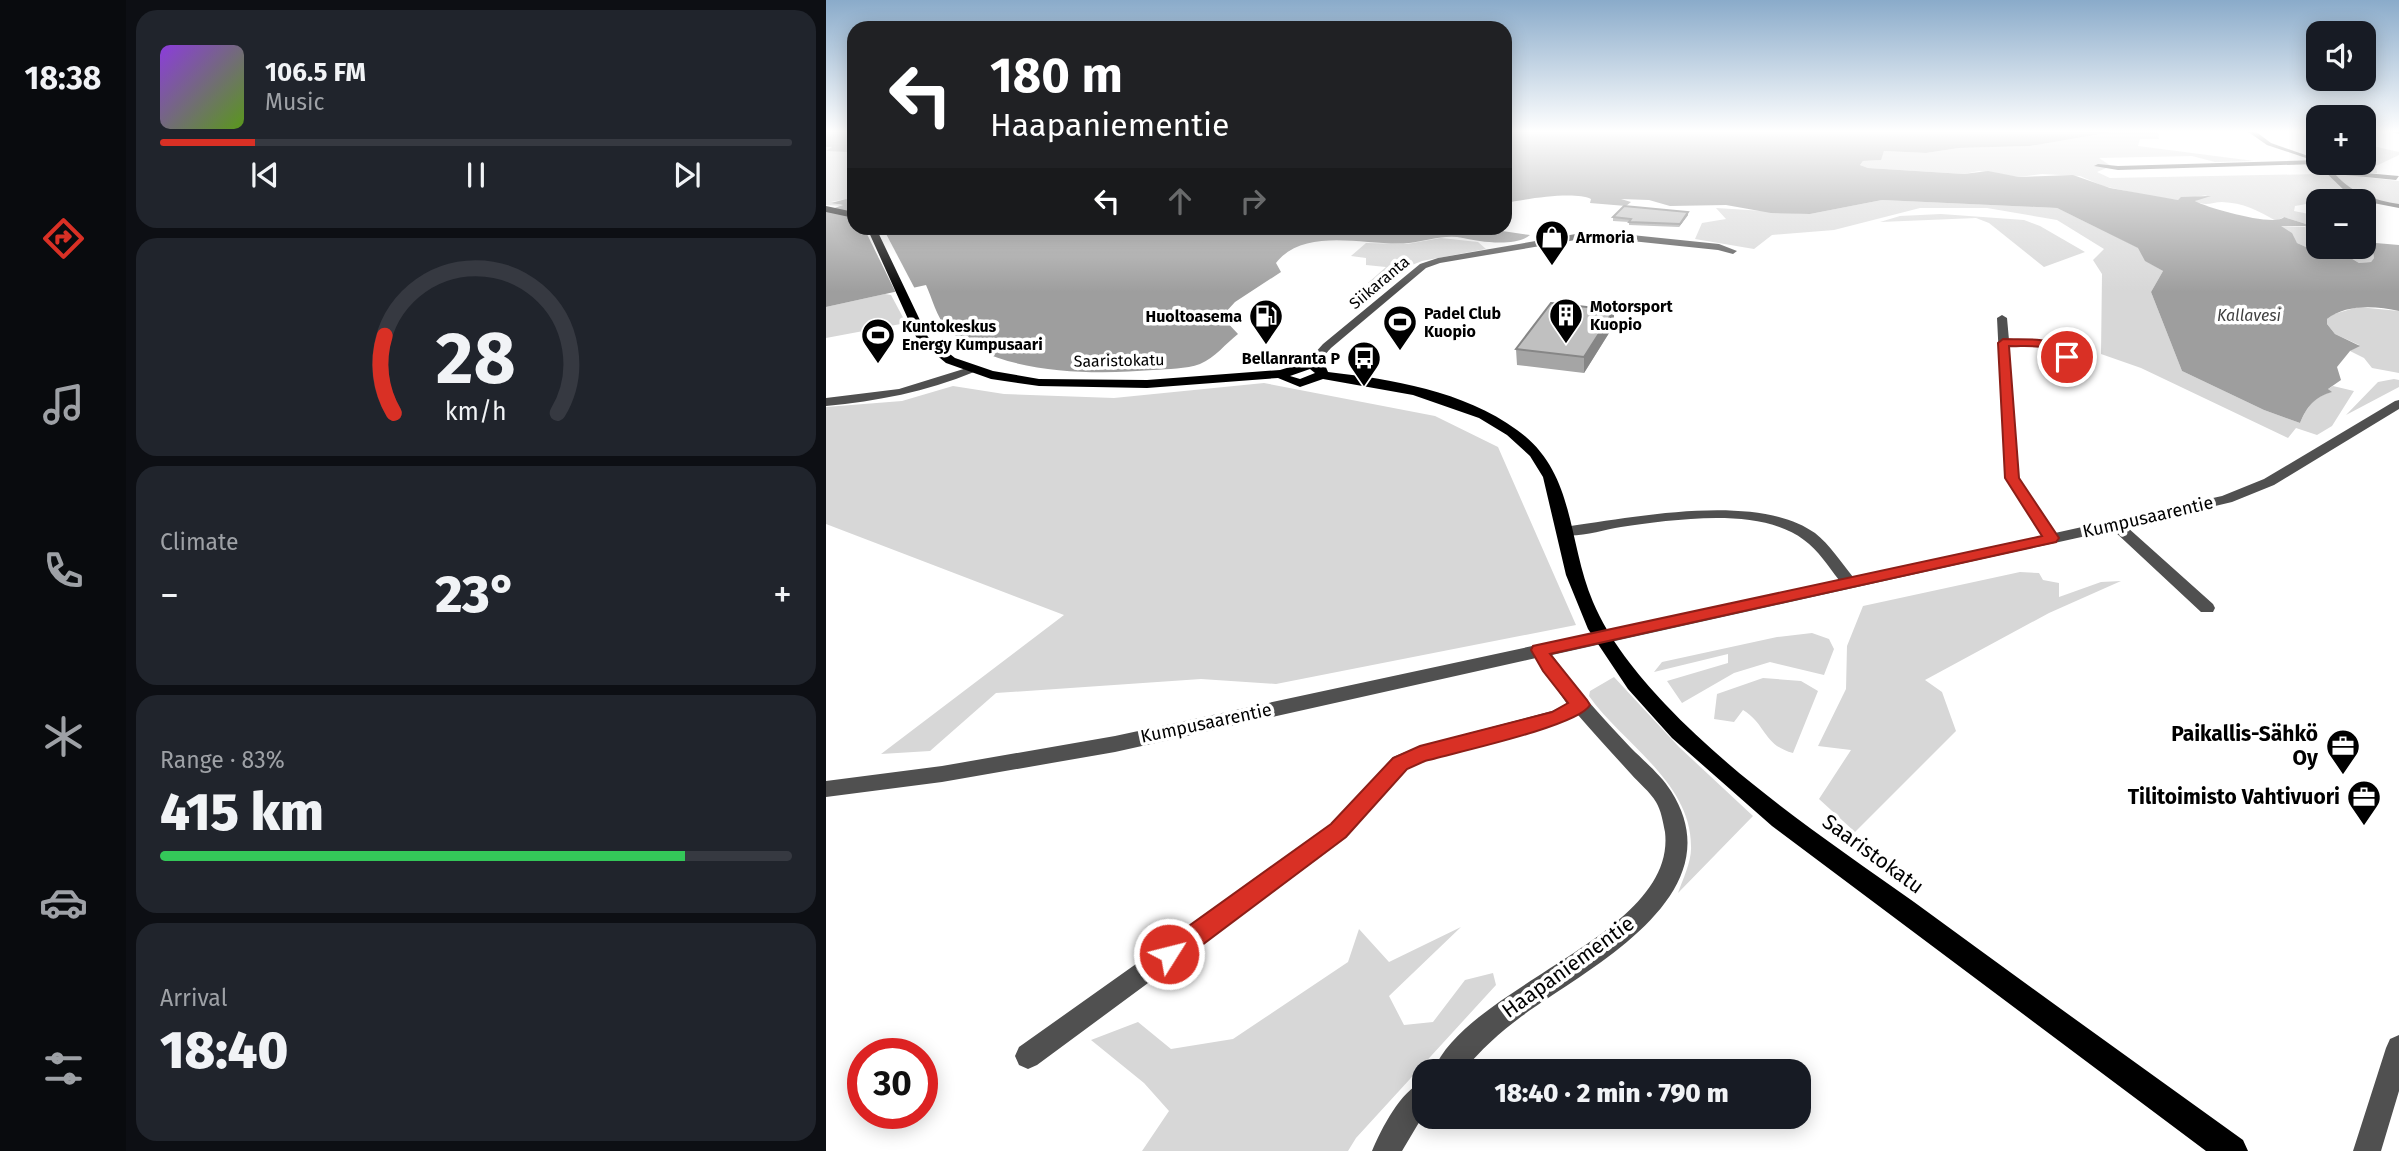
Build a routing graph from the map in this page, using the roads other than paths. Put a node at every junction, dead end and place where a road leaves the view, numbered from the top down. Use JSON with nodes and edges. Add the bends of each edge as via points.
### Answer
{"nodes":[{"id":1,"x":2341,"y":185,"type":"edge"},
{"id":2,"x":2399,"y":206,"type":"edge"},
{"id":3,"x":826,"y":209,"type":"edge"},
{"id":4,"x":847,"y":214,"type":"edge"},
{"id":5,"x":874,"y":235,"type":"edge"},
{"id":6,"x":1733,"y":251,"type":"dead end"},
{"id":7,"x":2002,"y":318,"type":"dead end"},
{"id":8,"x":2003,"y":343,"type":"junction"},
{"id":9,"x":1310,"y":365,"type":"junction"},
{"id":10,"x":970,"y":370,"type":"junction"},
{"id":11,"x":2047,"y":371,"type":"dead end"},
{"id":12,"x":1283,"y":374,"type":"junction"},
{"id":13,"x":1322,"y":375,"type":"junction"},
{"id":14,"x":826,"y":402,"type":"edge"},
{"id":15,"x":2399,"y":404,"type":"edge"},
{"id":16,"x":2117,"y":526,"type":"junction"},
{"id":17,"x":1563,"y":531,"type":"junction"},
{"id":18,"x":2051,"y":538,"type":"junction"},
{"id":19,"x":1849,"y":582,"type":"junction"},
{"id":20,"x":2207,"y":607,"type":"dead end"},
{"id":21,"x":1539,"y":650,"type":"junction"},
{"id":22,"x":1581,"y":705,"type":"junction"},
{"id":23,"x":826,"y":789,"type":"edge"},
{"id":24,"x":2399,"y":1048,"type":"edge"},
{"id":25,"x":1028,"y":1056,"type":"dead end"},
{"id":26,"x":1457,"y":1059,"type":"edge"},
{"id":27,"x":1412,"y":1108,"type":"edge"},
{"id":28,"x":1386,"y":1151,"type":"edge"},
{"id":29,"x":2232,"y":1151,"type":"edge"},
{"id":30,"x":2367,"y":1151,"type":"edge"}],
"edges":[{"from":1,"to":2,"type":"street"},
{"from":3,"to":4,"type":"main road"},
{"from":5,"to":10,"type":"main road","name":"Saaristokatu","via":[[930,349]]},
{"from":6,"to":9,"type":"street","name":"Siikaranta","via":[[1593,234],[1438,261],[1423,266]]},
{"from":7,"to":8,"type":"street"},
{"from":8,"to":11,"type":"street","via":[[2049,344],[2063,351],[2067,357]]},
{"from":8,"to":18,"type":"street","via":[[2012,478]]},
{"from":9,"to":12,"type":"main road"},
{"from":9,"to":13,"type":"main road","via":[[1321,368]]},
{"from":10,"to":12,"type":"main road","name":"Saaristokatu","via":[[1051,383],[1142,384]]},
{"from":10,"to":14,"type":"street","via":[[891,396]]},
{"from":12,"to":13,"type":"main road","via":[[1288,381],[1300,383]]},
{"from":13,"to":17,"type":"main road","name":"Saaristokatu","via":[[1454,402],[1503,426],[1536,452],[1552,478]]},
{"from":15,"to":16,"type":"street","name":"Kumpusaarentie","via":[[2254,488]]},
{"from":16,"to":18,"type":"street","name":"Kumpusaarentie"},
{"from":16,"to":20,"type":"street"},
{"from":17,"to":19,"type":"street","via":[[1707,515],[1759,516],[1808,536]]},
{"from":17,"to":29,"type":"main road","name":"Saaristokatu","via":[[1579,590],[1597,628],[1646,696],[1708,761],[1780,819]]},
{"from":18,"to":19,"type":"street","name":"Kumpusaarentie"},
{"from":19,"to":21,"type":"street","name":"Kumpusaarentie"},
{"from":21,"to":22,"type":"street","name":"Haapaniementie"},
{"from":21,"to":23,"type":"street","name":"Kumpusaarentie","via":[[1115,744]]},
{"from":22,"to":25,"type":"street","via":[[1557,718],[1420,754],[1400,764],[1339,831]]},
{"from":22,"to":26,"type":"street","name":"Haapaniementie","via":[[1664,796],[1673,812],[1677,850],[1668,881],[1641,914],[1489,1025]]},
{"from":24,"to":30,"type":"street"},
{"from":27,"to":28,"type":"street"}]}
